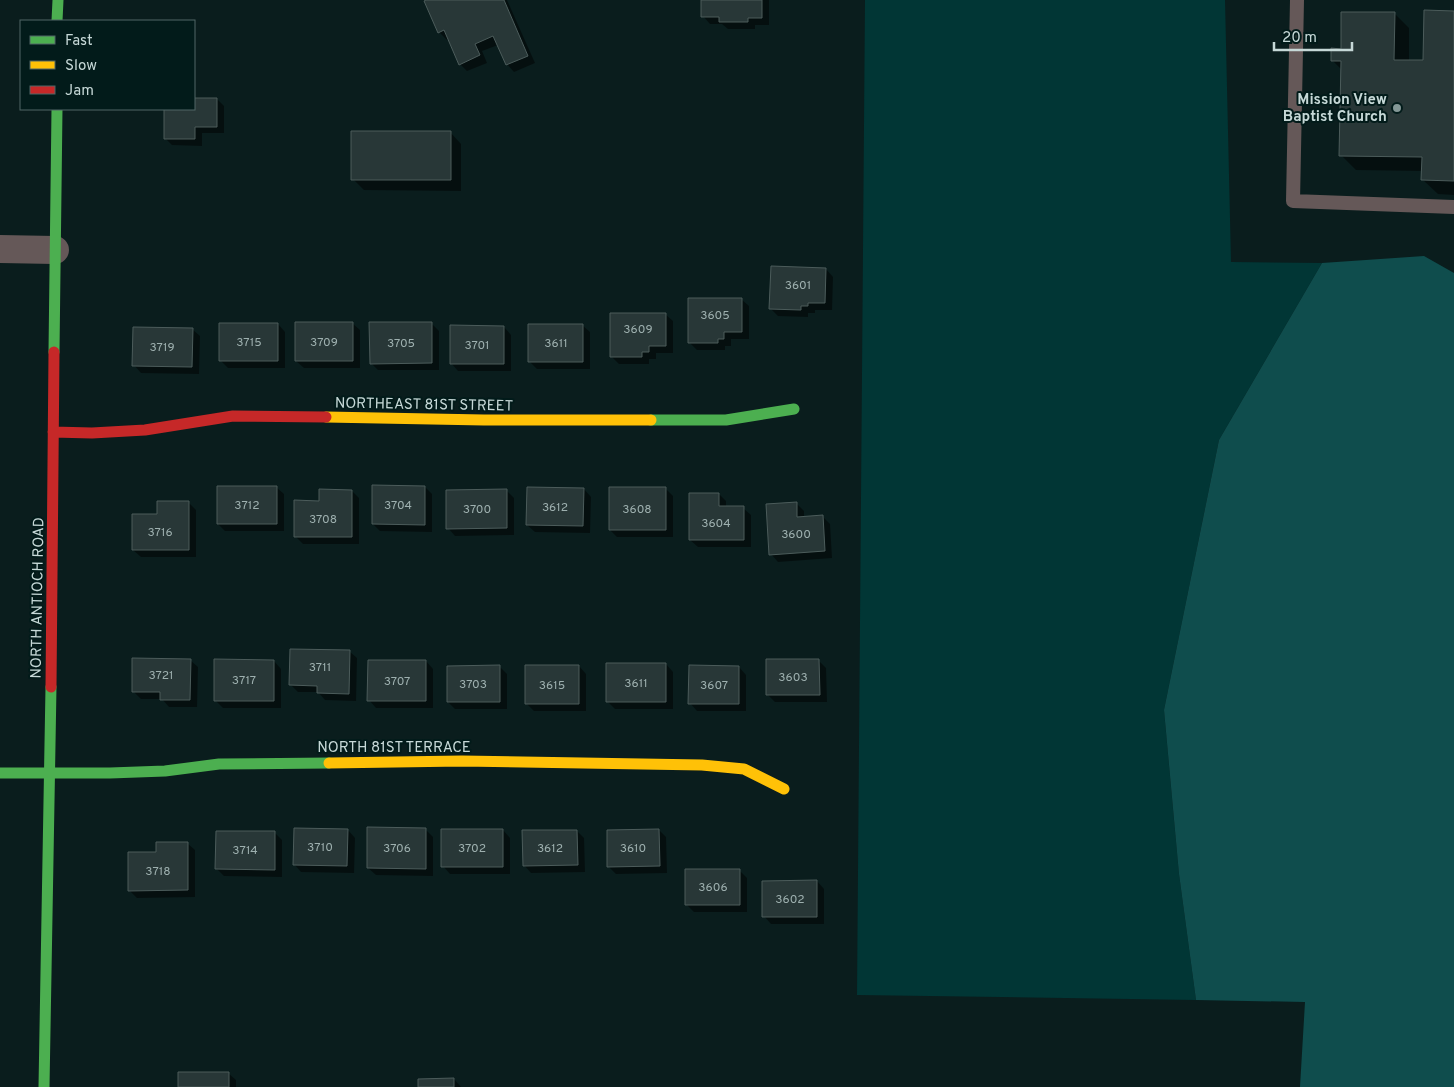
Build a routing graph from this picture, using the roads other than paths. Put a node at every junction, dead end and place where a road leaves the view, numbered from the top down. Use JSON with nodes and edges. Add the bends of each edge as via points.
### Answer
{"nodes":[{"id":1,"x":58,"y":0,"type":"edge"},
{"id":2,"x":1297,"y":0,"type":"edge"},
{"id":3,"x":57,"y":20,"type":"edge"},
{"id":4,"x":57,"y":110,"type":"edge"},
{"id":5,"x":1454,"y":207,"type":"edge"},
{"id":6,"x":0,"y":249,"type":"edge"},
{"id":7,"x":55,"y":250,"type":"junction"},
{"id":8,"x":794,"y":410,"type":"dead end"},
{"id":9,"x":53,"y":432,"type":"junction"},
{"id":10,"x":0,"y":773,"type":"edge"},
{"id":11,"x":50,"y":773,"type":"junction"},
{"id":12,"x":784,"y":789,"type":"dead end"},
{"id":13,"x":44,"y":1087,"type":"edge"}],
"edges":[{"from":1,"to":3,"type":"street"},
{"from":2,"to":5,"type":"lane","via":[[1293,201]]},
{"from":4,"to":7,"type":"street","name":"NORTH ANTIOCH ROAD"},
{"from":6,"to":7,"type":"street"},
{"from":7,"to":9,"type":"street","name":"NORTH ANTIOCH ROAD"},
{"from":8,"to":9,"type":"street","name":"NORTHEAST 81ST STREET","via":[[726,420],[233,416],[145,430]]},
{"from":9,"to":11,"type":"street","name":"NORTH ANTIOCH ROAD"},
{"from":10,"to":11,"type":"street","name":"NORTH 81ST TERRACE"},
{"from":11,"to":12,"type":"street","name":"NORTH 81ST TERRACE","via":[[183,770],[219,764],[462,761],[702,765],[744,769]]},
{"from":11,"to":13,"type":"street","name":"NORTH ANTIOCH ROAD"}]}
